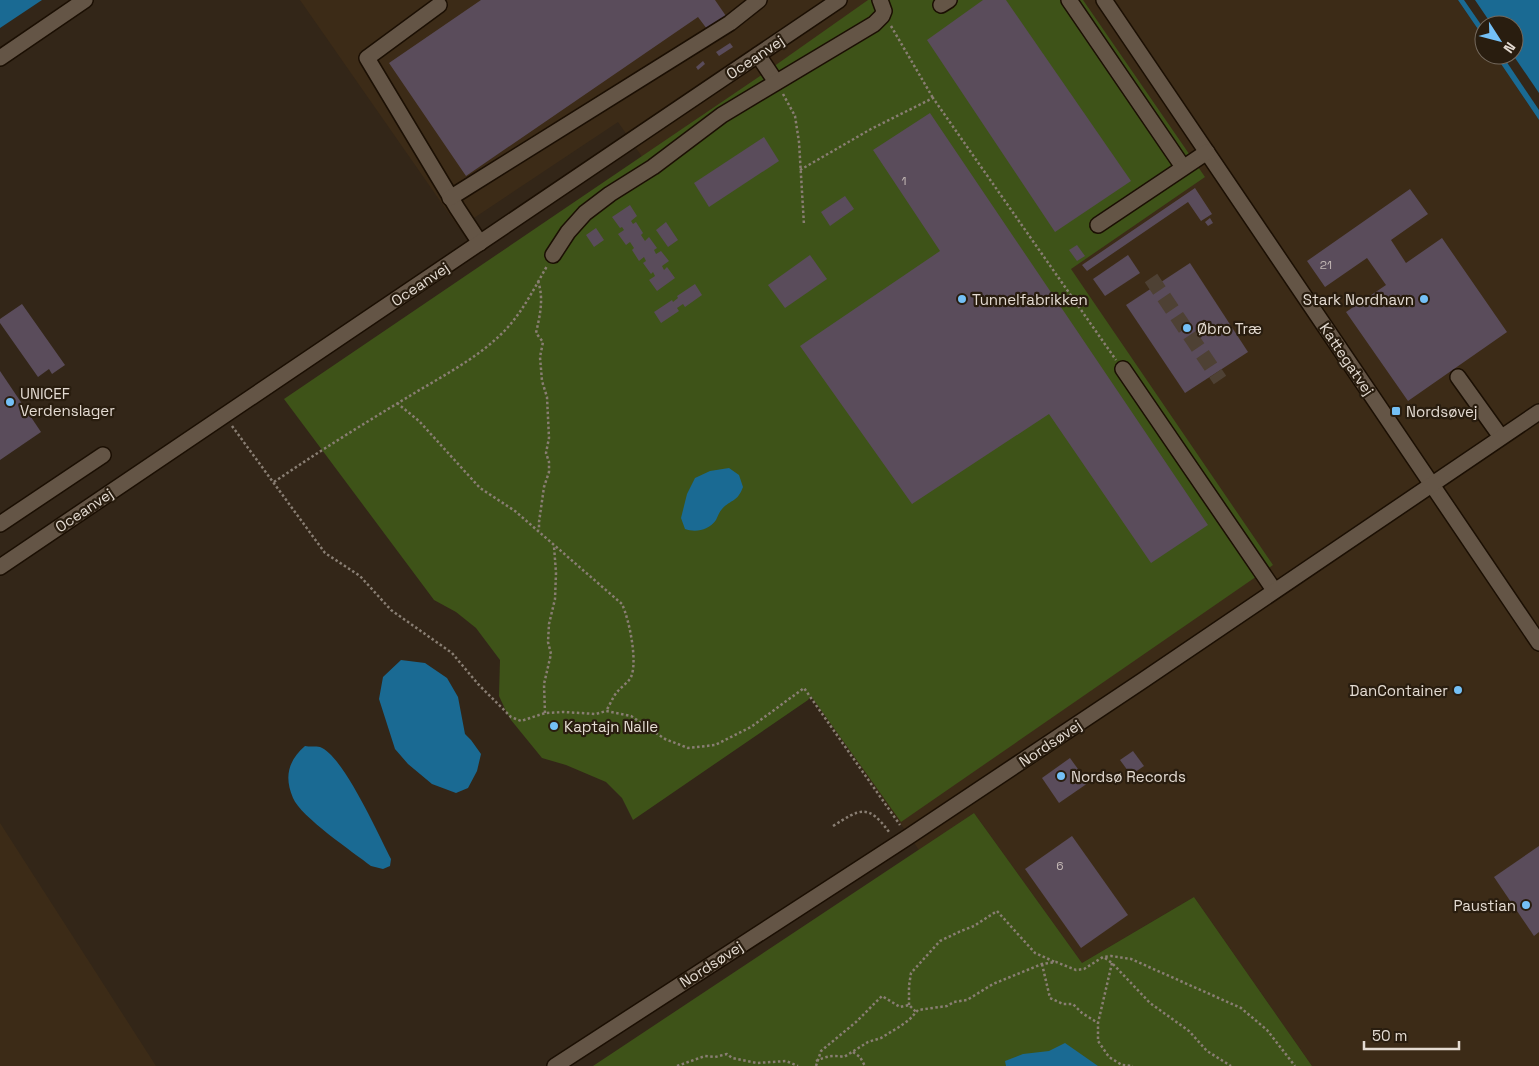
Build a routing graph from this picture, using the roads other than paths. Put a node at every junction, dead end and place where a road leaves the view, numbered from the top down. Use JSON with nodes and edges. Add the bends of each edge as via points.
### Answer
{"nodes":[{"id":1,"x":85,"y":0,"type":"edge"},
{"id":2,"x":759,"y":0,"type":"edge"},
{"id":3,"x":839,"y":0,"type":"edge"},
{"id":4,"x":880,"y":0,"type":"edge"},
{"id":5,"x":1068,"y":0,"type":"edge"},
{"id":6,"x":1104,"y":0,"type":"edge"},
{"id":7,"x":439,"y":5,"type":"dead end"},
{"id":8,"x":758,"y":55,"type":"junction"},
{"id":9,"x":0,"y":58,"type":"edge"},
{"id":10,"x":776,"y":82,"type":"junction"},
{"id":11,"x":1207,"y":152,"type":"junction"},
{"id":12,"x":1183,"y":167,"type":"junction"},
{"id":13,"x":450,"y":198,"type":"junction"},
{"id":14,"x":1098,"y":225,"type":"dead end"},
{"id":15,"x":480,"y":243,"type":"junction"},
{"id":16,"x":553,"y":256,"type":"road end"},
{"id":17,"x":1123,"y":369,"type":"road end"},
{"id":18,"x":1458,"y":377,"type":"dead end"},
{"id":19,"x":1539,"y":412,"type":"edge"},
{"id":20,"x":1501,"y":437,"type":"junction"},
{"id":21,"x":103,"y":455,"type":"dead end"},
{"id":22,"x":1432,"y":485,"type":"junction"},
{"id":23,"x":0,"y":524,"type":"edge"},
{"id":24,"x":0,"y":567,"type":"edge"},
{"id":25,"x":1274,"y":590,"type":"junction"},
{"id":26,"x":1539,"y":643,"type":"edge"},
{"id":27,"x":555,"y":1066,"type":"edge"}],
"edges":[{"from":1,"to":9,"type":"street"},
{"from":2,"to":13,"type":"street","via":[[730,23]]},
{"from":3,"to":8,"type":"street","name":"Oceanvej"},
{"from":4,"to":10,"type":"street","via":[[884,11],[874,24]]},
{"from":5,"to":12,"type":"street"},
{"from":6,"to":11,"type":"street","name":"Kattegatvej"},
{"from":7,"to":13,"type":"street","via":[[367,58]]},
{"from":8,"to":10,"type":"street"},
{"from":8,"to":15,"type":"street","name":"Oceanvej"},
{"from":10,"to":16,"type":"street","via":[[722,115],[585,213]]},
{"from":11,"to":12,"type":"street"},
{"from":11,"to":22,"type":"street","name":"Kattegatvej"},
{"from":12,"to":14,"type":"street"},
{"from":13,"to":15,"type":"street"},
{"from":15,"to":24,"type":"street","name":"Oceanvej"},
{"from":17,"to":25,"type":"street"},
{"from":18,"to":20,"type":"street"},
{"from":19,"to":20,"type":"street","name":"Nordsøvej"},
{"from":20,"to":22,"type":"street","name":"Nordsøvej"},
{"from":21,"to":23,"type":"street"},
{"from":22,"to":25,"type":"street","name":"Nordsøvej"},
{"from":22,"to":26,"type":"street","name":"Kattegatvej"},
{"from":25,"to":27,"type":"street","name":"Nordsøvej","via":[[903,840]]}]}
